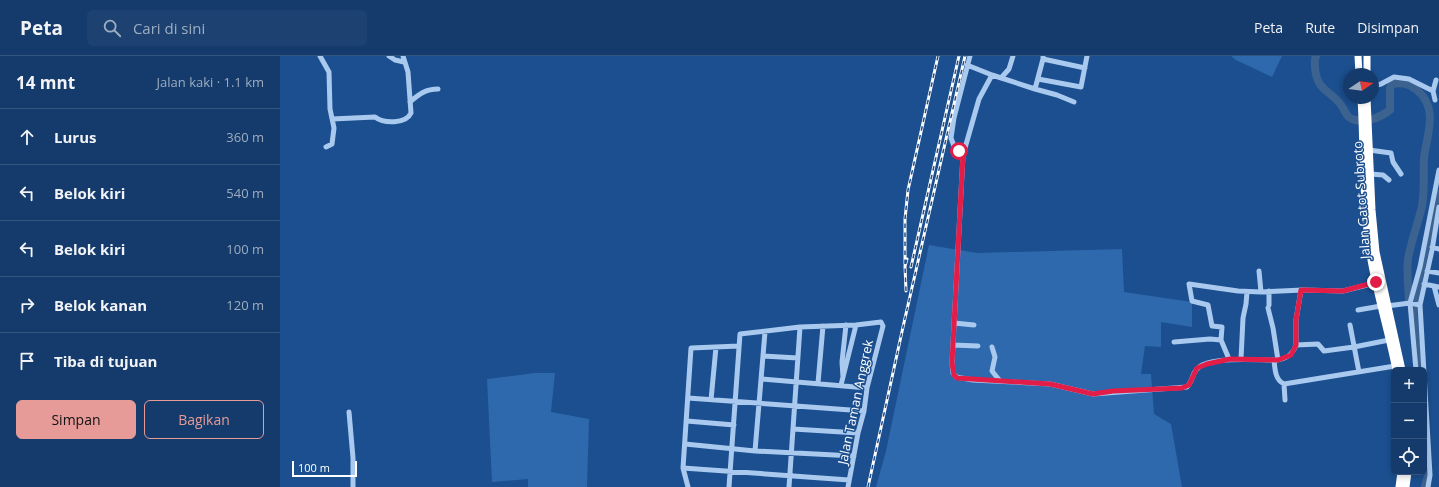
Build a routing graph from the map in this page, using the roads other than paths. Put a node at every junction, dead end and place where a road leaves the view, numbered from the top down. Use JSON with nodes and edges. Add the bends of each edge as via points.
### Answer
{"nodes":[{"id":1,"x":320,"y":56,"type":"edge"},
{"id":2,"x":389,"y":56,"type":"edge"},
{"id":3,"x":970,"y":56,"type":"edge"},
{"id":4,"x":1013,"y":56,"type":"edge"},
{"id":5,"x":1087,"y":56,"type":"edge"},
{"id":6,"x":1358,"y":56,"type":"edge"},
{"id":7,"x":1367,"y":56,"type":"edge"},
{"id":8,"x":1043,"y":58,"type":"edge"},
{"id":9,"x":404,"y":59,"type":"edge"},
{"id":10,"x":967,"y":65,"type":"junction"},
{"id":11,"x":1085,"y":68,"type":"junction"},
{"id":12,"x":1359,"y":68,"type":"edge"},
{"id":13,"x":1367,"y":68,"type":"edge"},
{"id":14,"x":992,"y":75,"type":"junction"},
{"id":15,"x":1001,"y":78,"type":"junction"},
{"id":16,"x":1038,"y":79,"type":"junction"},
{"id":17,"x":1436,"y":80,"type":"dead end"},
{"id":18,"x":1379,"y":84,"type":"edge"},
{"id":19,"x":438,"y":89,"type":"dead end"},
{"id":20,"x":1035,"y":89,"type":"junction"},
{"id":21,"x":1433,"y":91,"type":"junction"},
{"id":22,"x":1435,"y":100,"type":"dead end"},
{"id":23,"x":410,"y":102,"type":"junction"},
{"id":24,"x":1074,"y":102,"type":"dead end"},
{"id":25,"x":1363,"y":104,"type":"edge"},
{"id":26,"x":1365,"y":104,"type":"edge"},
{"id":27,"x":1364,"y":108,"type":"junction"},
{"id":28,"x":332,"y":119,"type":"junction"},
{"id":29,"x":1365,"y":132,"type":"junction"},
{"id":30,"x":326,"y":147,"type":"dead end"},
{"id":31,"x":1369,"y":150,"type":"junction"},
{"id":32,"x":963,"y":155,"type":"junction"},
{"id":33,"x":1439,"y":170,"type":"edge"},
{"id":34,"x":1370,"y":174,"type":"junction"},
{"id":35,"x":1401,"y":174,"type":"dead end"},
{"id":36,"x":1389,"y":180,"type":"dead end"},
{"id":37,"x":1439,"y":207,"type":"edge"},
{"id":38,"x":1432,"y":229,"type":"junction"},
{"id":39,"x":1432,"y":247,"type":"junction"},
{"id":40,"x":1439,"y":249,"type":"edge"},
{"id":41,"x":1259,"y":271,"type":"dead end"},
{"id":42,"x":1427,"y":271,"type":"junction"},
{"id":43,"x":1439,"y":273,"type":"edge"},
{"id":44,"x":1376,"y":282,"type":"junction"},
{"id":45,"x":1424,"y":284,"type":"junction"},
{"id":46,"x":1436,"y":287,"type":"edge"},
{"id":47,"x":1301,"y":290,"type":"junction"},
{"id":48,"x":1247,"y":292,"type":"junction"},
{"id":49,"x":1261,"y":292,"type":"junction"},
{"id":50,"x":1269,"y":292,"type":"junction"},
{"id":51,"x":1415,"y":304,"type":"junction"},
{"id":52,"x":1439,"y":305,"type":"edge"},
{"id":53,"x":1384,"y":306,"type":"junction"},
{"id":54,"x":1358,"y":310,"type":"dead end"},
{"id":55,"x":954,"y":323,"type":"junction"},
{"id":56,"x":846,"y":325,"type":"junction"},
{"id":57,"x":856,"y":325,"type":"junction"},
{"id":58,"x":974,"y":325,"type":"dead end"},
{"id":59,"x":1350,"y":325,"type":"dead end"},
{"id":60,"x":823,"y":326,"type":"junction"},
{"id":61,"x":800,"y":327,"type":"junction"},
{"id":62,"x":765,"y":332,"type":"junction"},
{"id":63,"x":1222,"y":340,"type":"junction"},
{"id":64,"x":1389,"y":340,"type":"junction"},
{"id":65,"x":1174,"y":342,"type":"dead end"},
{"id":66,"x":953,"y":345,"type":"junction"},
{"id":67,"x":1296,"y":345,"type":"junction"},
{"id":68,"x":739,"y":346,"type":"junction"},
{"id":69,"x":978,"y":346,"type":"dead end"},
{"id":70,"x":716,"y":347,"type":"junction"},
{"id":71,"x":992,"y":347,"type":"dead end"},
{"id":72,"x":1354,"y":347,"type":"junction"},
{"id":73,"x":763,"y":356,"type":"junction"},
{"id":74,"x":798,"y":358,"type":"junction"},
{"id":75,"x":1230,"y":359,"type":"junction"},
{"id":76,"x":1241,"y":359,"type":"junction"},
{"id":77,"x":1276,"y":360,"type":"junction"},
{"id":78,"x":1395,"y":367,"type":"edge"},
{"id":79,"x":1401,"y":367,"type":"edge"},
{"id":80,"x":1416,"y":367,"type":"edge"},
{"id":81,"x":1423,"y":367,"type":"edge"},
{"id":82,"x":1391,"y":368,"type":"edge"},
{"id":83,"x":1359,"y":372,"type":"junction"},
{"id":84,"x":843,"y":378,"type":"junction"},
{"id":85,"x":761,"y":379,"type":"junction"},
{"id":86,"x":1000,"y":381,"type":"junction"},
{"id":87,"x":796,"y":382,"type":"junction"},
{"id":88,"x":818,"y":384,"type":"junction"},
{"id":89,"x":1284,"y":384,"type":"junction"},
{"id":90,"x":842,"y":386,"type":"junction"},
{"id":91,"x":867,"y":388,"type":"junction"},
{"id":92,"x":688,"y":398,"type":"junction"},
{"id":93,"x":711,"y":400,"type":"junction"},
{"id":94,"x":1285,"y":400,"type":"dead end"},
{"id":95,"x":735,"y":401,"type":"junction"},
{"id":96,"x":759,"y":403,"type":"junction"},
{"id":97,"x":1426,"y":403,"type":"edge"},
{"id":98,"x":795,"y":405,"type":"junction"},
{"id":99,"x":864,"y":411,"type":"junction"},
{"id":100,"x":349,"y":412,"type":"dead end"},
{"id":101,"x":686,"y":421,"type":"junction"},
{"id":102,"x":734,"y":425,"type":"junction"},
{"id":103,"x":793,"y":429,"type":"junction"},
{"id":104,"x":858,"y":433,"type":"junction"},
{"id":105,"x":685,"y":444,"type":"junction"},
{"id":106,"x":732,"y":449,"type":"junction"},
{"id":107,"x":755,"y":451,"type":"junction"},
{"id":108,"x":791,"y":452,"type":"junction"},
{"id":109,"x":854,"y":456,"type":"junction"},
{"id":110,"x":683,"y":468,"type":"junction"},
{"id":111,"x":730,"y":471,"type":"junction"},
{"id":112,"x":789,"y":475,"type":"junction"},
{"id":113,"x":1401,"y":475,"type":"edge"},
{"id":114,"x":1408,"y":475,"type":"edge"},
{"id":115,"x":849,"y":480,"type":"junction"},
{"id":116,"x":353,"y":487,"type":"edge"},
{"id":117,"x":688,"y":487,"type":"edge"},
{"id":118,"x":729,"y":487,"type":"edge"},
{"id":119,"x":788,"y":487,"type":"edge"},
{"id":120,"x":848,"y":487,"type":"edge"},
{"id":121,"x":1399,"y":487,"type":"edge"},
{"id":122,"x":1406,"y":487,"type":"edge"},
{"id":123,"x":1428,"y":487,"type":"edge"}],
"edges":[{"from":1,"to":28,"type":"street","via":[[328,69]]},
{"from":2,"to":9,"type":"street","via":[[395,60]]},
{"from":3,"to":10,"type":"street"},
{"from":4,"to":15,"type":"street"},
{"from":5,"to":11,"type":"street"},
{"from":6,"to":12,"type":"highway"},
{"from":7,"to":13,"type":"highway"},
{"from":8,"to":11,"type":"street"},
{"from":8,"to":16,"type":"street"},
{"from":9,"to":23,"type":"street"},
{"from":10,"to":14,"type":"street"},
{"from":10,"to":32,"type":"street","via":[[951,138],[954,146]]},
{"from":11,"to":16,"type":"street","via":[[1081,87]]},
{"from":14,"to":15,"type":"street"},
{"from":14,"to":32,"type":"street","via":[[979,99]]},
{"from":15,"to":20,"type":"street"},
{"from":16,"to":20,"type":"street"},
{"from":17,"to":21,"type":"street"},
{"from":18,"to":21,"type":"street","via":[[1394,76],[1409,79]]},
{"from":19,"to":23,"type":"street","via":[[422,92]]},
{"from":20,"to":24,"type":"street"},
{"from":21,"to":22,"type":"street"},
{"from":23,"to":28,"type":"street","via":[[411,113],[409,118],[403,120],[388,122],[375,117]]},
{"from":25,"to":27,"type":"highway","name":"Jalan Gatot Subroto"},
{"from":26,"to":27,"type":"highway","name":"Jalan Gatot Subroto"},
{"from":27,"to":29,"type":"highway","name":"Jalan Gatot Subroto"},
{"from":28,"to":30,"type":"street","via":[[332,144]]},
{"from":29,"to":31,"type":"highway","name":"Jalan Gatot Subroto"},
{"from":29,"to":44,"type":"highway","name":"Jalan Gatot Subroto","via":[[1366,213]]},
{"from":31,"to":34,"type":"highway","name":"Jalan Gatot Subroto"},
{"from":31,"to":35,"type":"street","via":[[1391,153],[1393,162]]},
{"from":32,"to":55,"type":"street"},
{"from":33,"to":38,"type":"street"},
{"from":34,"to":36,"type":"street","via":[[1383,175]]},
{"from":34,"to":53,"type":"highway","name":"Jalan Gatot Subroto","via":[[1376,252]]},
{"from":37,"to":38,"type":"street"},
{"from":38,"to":39,"type":"street"},
{"from":38,"to":51,"type":"street"},
{"from":39,"to":40,"type":"street"},
{"from":39,"to":42,"type":"street"},
{"from":41,"to":49,"type":"street"},
{"from":42,"to":43,"type":"street"},
{"from":42,"to":45,"type":"street"},
{"from":44,"to":47,"type":"street","via":[[1343,291]]},
{"from":44,"to":53,"type":"highway","name":"Jalan Gatot Subroto"},
{"from":45,"to":46,"type":"street"},
{"from":45,"to":51,"type":"street"},
{"from":46,"to":52,"type":"street"},
{"from":47,"to":50,"type":"street"},
{"from":47,"to":67,"type":"street","via":[[1296,320]]},
{"from":48,"to":49,"type":"street"},
{"from":48,"to":63,"type":"street","via":[[1189,284],[1192,301],[1208,305],[1212,326],[1222,328]]},
{"from":48,"to":76,"type":"street"},
{"from":49,"to":50,"type":"street"},
{"from":50,"to":77,"type":"street"},
{"from":51,"to":53,"type":"street"},
{"from":51,"to":80,"type":"street"},
{"from":51,"to":81,"type":"street"},
{"from":53,"to":54,"type":"street"},
{"from":53,"to":64,"type":"highway","name":"Jalan Gatot Subroto"},
{"from":53,"to":79,"type":"highway","name":"Jalan Gatot Subroto"},
{"from":55,"to":58,"type":"street"},
{"from":55,"to":66,"type":"street"},
{"from":56,"to":57,"type":"street"},
{"from":56,"to":60,"type":"street"},
{"from":56,"to":84,"type":"street"},
{"from":57,"to":84,"type":"street"},
{"from":57,"to":91,"type":"street","name":"Jalan Taman Anggrek","via":[[881,322],[883,326]]},
{"from":59,"to":72,"type":"street"},
{"from":60,"to":61,"type":"street"},
{"from":60,"to":88,"type":"street"},
{"from":61,"to":62,"type":"street"},
{"from":61,"to":74,"type":"street"},
{"from":62,"to":68,"type":"street","via":[[740,334]]},
{"from":62,"to":73,"type":"street"},
{"from":63,"to":65,"type":"street"},
{"from":63,"to":75,"type":"street"},
{"from":64,"to":72,"type":"street"},
{"from":64,"to":78,"type":"highway","name":"Jalan Gatot Subroto"},
{"from":66,"to":69,"type":"street"},
{"from":66,"to":86,"type":"street","via":[[952,370],[956,377]]},
{"from":67,"to":72,"type":"street","via":[[1318,344],[1324,351]]},
{"from":67,"to":77,"type":"street","via":[[1291,355]]},
{"from":68,"to":70,"type":"street"},
{"from":68,"to":95,"type":"street"},
{"from":70,"to":92,"type":"street","via":[[691,348]]},
{"from":70,"to":93,"type":"street"},
{"from":71,"to":86,"type":"street","via":[[995,357],[992,371]]},
{"from":72,"to":83,"type":"street"},
{"from":73,"to":74,"type":"street"},
{"from":73,"to":85,"type":"street"},
{"from":74,"to":87,"type":"street"},
{"from":75,"to":76,"type":"street"},
{"from":75,"to":86,"type":"street","via":[[1199,367],[1189,385],[1182,388],[1093,394],[1050,384]]},
{"from":76,"to":77,"type":"street"},
{"from":77,"to":89,"type":"street","via":[[1277,377]]},
{"from":82,"to":83,"type":"street"},
{"from":83,"to":89,"type":"street"},
{"from":84,"to":90,"type":"street"},
{"from":85,"to":87,"type":"street"},
{"from":85,"to":96,"type":"street"},
{"from":87,"to":88,"type":"street"},
{"from":87,"to":98,"type":"street"},
{"from":88,"to":90,"type":"street"},
{"from":89,"to":94,"type":"street"},
{"from":90,"to":91,"type":"street"},
{"from":91,"to":99,"type":"street","name":"Jalan Taman Anggrek"},
{"from":92,"to":93,"type":"street"},
{"from":92,"to":101,"type":"street"},
{"from":93,"to":95,"type":"street"},
{"from":95,"to":96,"type":"street"},
{"from":95,"to":102,"type":"street"},
{"from":96,"to":98,"type":"street"},
{"from":96,"to":107,"type":"street"},
{"from":97,"to":123,"type":"street","via":[[1430,475]]},
{"from":98,"to":99,"type":"street"},
{"from":98,"to":103,"type":"street"},
{"from":99,"to":104,"type":"street","name":"Jalan Taman Anggrek"},
{"from":100,"to":116,"type":"street"},
{"from":101,"to":102,"type":"street"},
{"from":101,"to":105,"type":"street"},
{"from":102,"to":106,"type":"street"},
{"from":103,"to":104,"type":"street"},
{"from":103,"to":108,"type":"street"},
{"from":104,"to":109,"type":"street","name":"Jalan Taman Anggrek"},
{"from":105,"to":106,"type":"street"},
{"from":105,"to":110,"type":"street"},
{"from":106,"to":107,"type":"street"},
{"from":106,"to":111,"type":"street"},
{"from":107,"to":108,"type":"street"},
{"from":108,"to":109,"type":"street"},
{"from":108,"to":112,"type":"street"},
{"from":109,"to":115,"type":"street","name":"Jalan Taman Anggrek"},
{"from":110,"to":111,"type":"street"},
{"from":110,"to":117,"type":"street"},
{"from":111,"to":112,"type":"street"},
{"from":111,"to":118,"type":"street"},
{"from":112,"to":115,"type":"street"},
{"from":112,"to":119,"type":"street"},
{"from":113,"to":121,"type":"highway"},
{"from":114,"to":122,"type":"highway"},
{"from":115,"to":120,"type":"street","name":"Jalan Taman Anggrek"}]}
